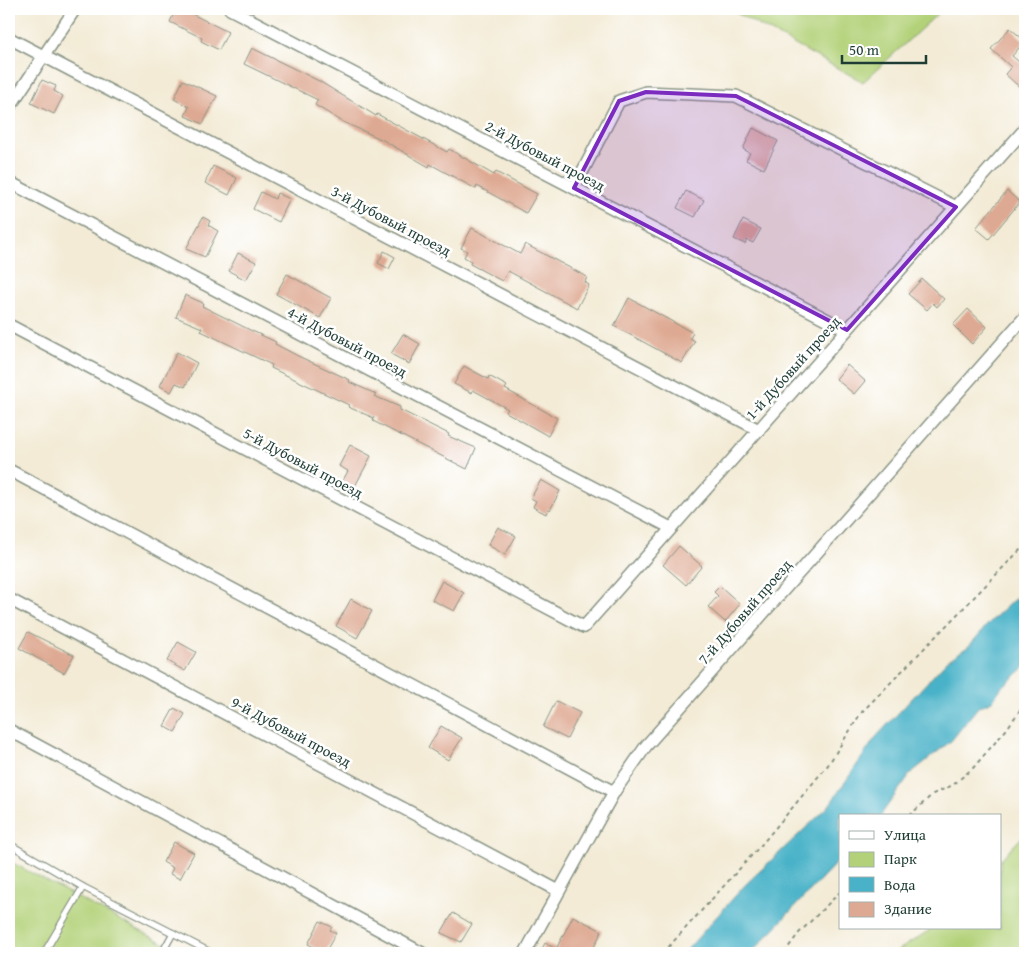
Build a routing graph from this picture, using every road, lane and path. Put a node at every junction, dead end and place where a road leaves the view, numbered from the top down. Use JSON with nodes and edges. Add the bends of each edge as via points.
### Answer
{"nodes":[{"id":1,"x":75,"y":9,"type":"edge"},
{"id":2,"x":230,"y":9,"type":"edge"},
{"id":3,"x":9,"y":38,"type":"edge"},
{"id":4,"x":43,"y":56,"type":"junction"},
{"id":5,"x":9,"y":108,"type":"edge"},
{"id":6,"x":1025,"y":129,"type":"edge"},
{"id":7,"x":9,"y":182,"type":"edge"},
{"id":8,"x":574,"y":188,"type":"junction"},
{"id":9,"x":956,"y":207,"type":"junction"},
{"id":10,"x":1025,"y":317,"type":"edge"},
{"id":11,"x":9,"y":324,"type":"edge"},
{"id":12,"x":847,"y":330,"type":"junction"},
{"id":13,"x":759,"y":430,"type":"junction"},
{"id":14,"x":9,"y":470,"type":"edge"},
{"id":15,"x":672,"y":528,"type":"junction"},
{"id":16,"x":1025,"y":545,"type":"edge"},
{"id":17,"x":9,"y":600,"type":"edge"},
{"id":18,"x":584,"y":628,"type":"joint"},
{"id":19,"x":1025,"y":703,"type":"edge"},
{"id":20,"x":9,"y":730,"type":"edge"},
{"id":21,"x":614,"y":792,"type":"junction"},
{"id":22,"x":911,"y":814,"type":"edge"},
{"id":23,"x":9,"y":844,"type":"edge"},
{"id":24,"x":83,"y":886,"type":"junction"},
{"id":25,"x":559,"y":891,"type":"junction"},
{"id":26,"x":839,"y":893,"type":"edge"},
{"id":27,"x":173,"y":933,"type":"junction"},
{"id":28,"x":44,"y":953,"type":"edge"},
{"id":29,"x":162,"y":953,"type":"edge"},
{"id":30,"x":212,"y":953,"type":"edge"},
{"id":31,"x":422,"y":953,"type":"edge"},
{"id":32,"x":525,"y":953,"type":"edge"},
{"id":33,"x":663,"y":953,"type":"edge"},
{"id":34,"x":784,"y":953,"type":"edge"}],
"edges":[{"from":1,"to":4,"type":"street"},
{"from":2,"to":8,"type":"street","name":"2-й Дубовый проезд"},
{"from":3,"to":4,"type":"street","name":"3-й Дубовый проезд"},
{"from":4,"to":5,"type":"street"},
{"from":4,"to":13,"type":"street","name":"3-й Дубовый проезд"},
{"from":6,"to":9,"type":"street","name":"1-й Дубовый проезд"},
{"from":7,"to":15,"type":"street","name":"4-й Дубовый проезд"},
{"from":8,"to":9,"type":"street","via":[[619,101],[646,92],[736,96]]},
{"from":8,"to":12,"type":"street","name":"2-й Дубовый проезд"},
{"from":9,"to":12,"type":"street","name":"1-й Дубовый проезд"},
{"from":10,"to":21,"type":"street","name":"7-й Дубовый проезд","via":[[646,746]]},
{"from":11,"to":18,"type":"street","name":"5-й Дубовый проезд"},
{"from":12,"to":13,"type":"street","name":"1-й Дубовый проезд"},
{"from":13,"to":15,"type":"street","name":"1-й Дубовый проезд"},
{"from":14,"to":21,"type":"street"},
{"from":15,"to":18,"type":"street","name":"1-й Дубовый проезд"},
{"from":16,"to":33,"type":"path","via":[[861,713],[828,765],[762,844]]},
{"from":17,"to":25,"type":"street","name":"9-й Дубовый проезд"},
{"from":19,"to":22,"type":"path","via":[[973,768],[953,785],[933,794]]},
{"from":20,"to":31,"type":"street"},
{"from":21,"to":25,"type":"street","name":"7-й Дубовый проезд"},
{"from":23,"to":24,"type":"lane"},
{"from":24,"to":27,"type":"lane"},
{"from":24,"to":28,"type":"lane"},
{"from":25,"to":32,"type":"street","name":"7-й Дубовый проезд"},
{"from":26,"to":34,"type":"path"},
{"from":27,"to":29,"type":"lane"},
{"from":27,"to":30,"type":"lane"}]}
